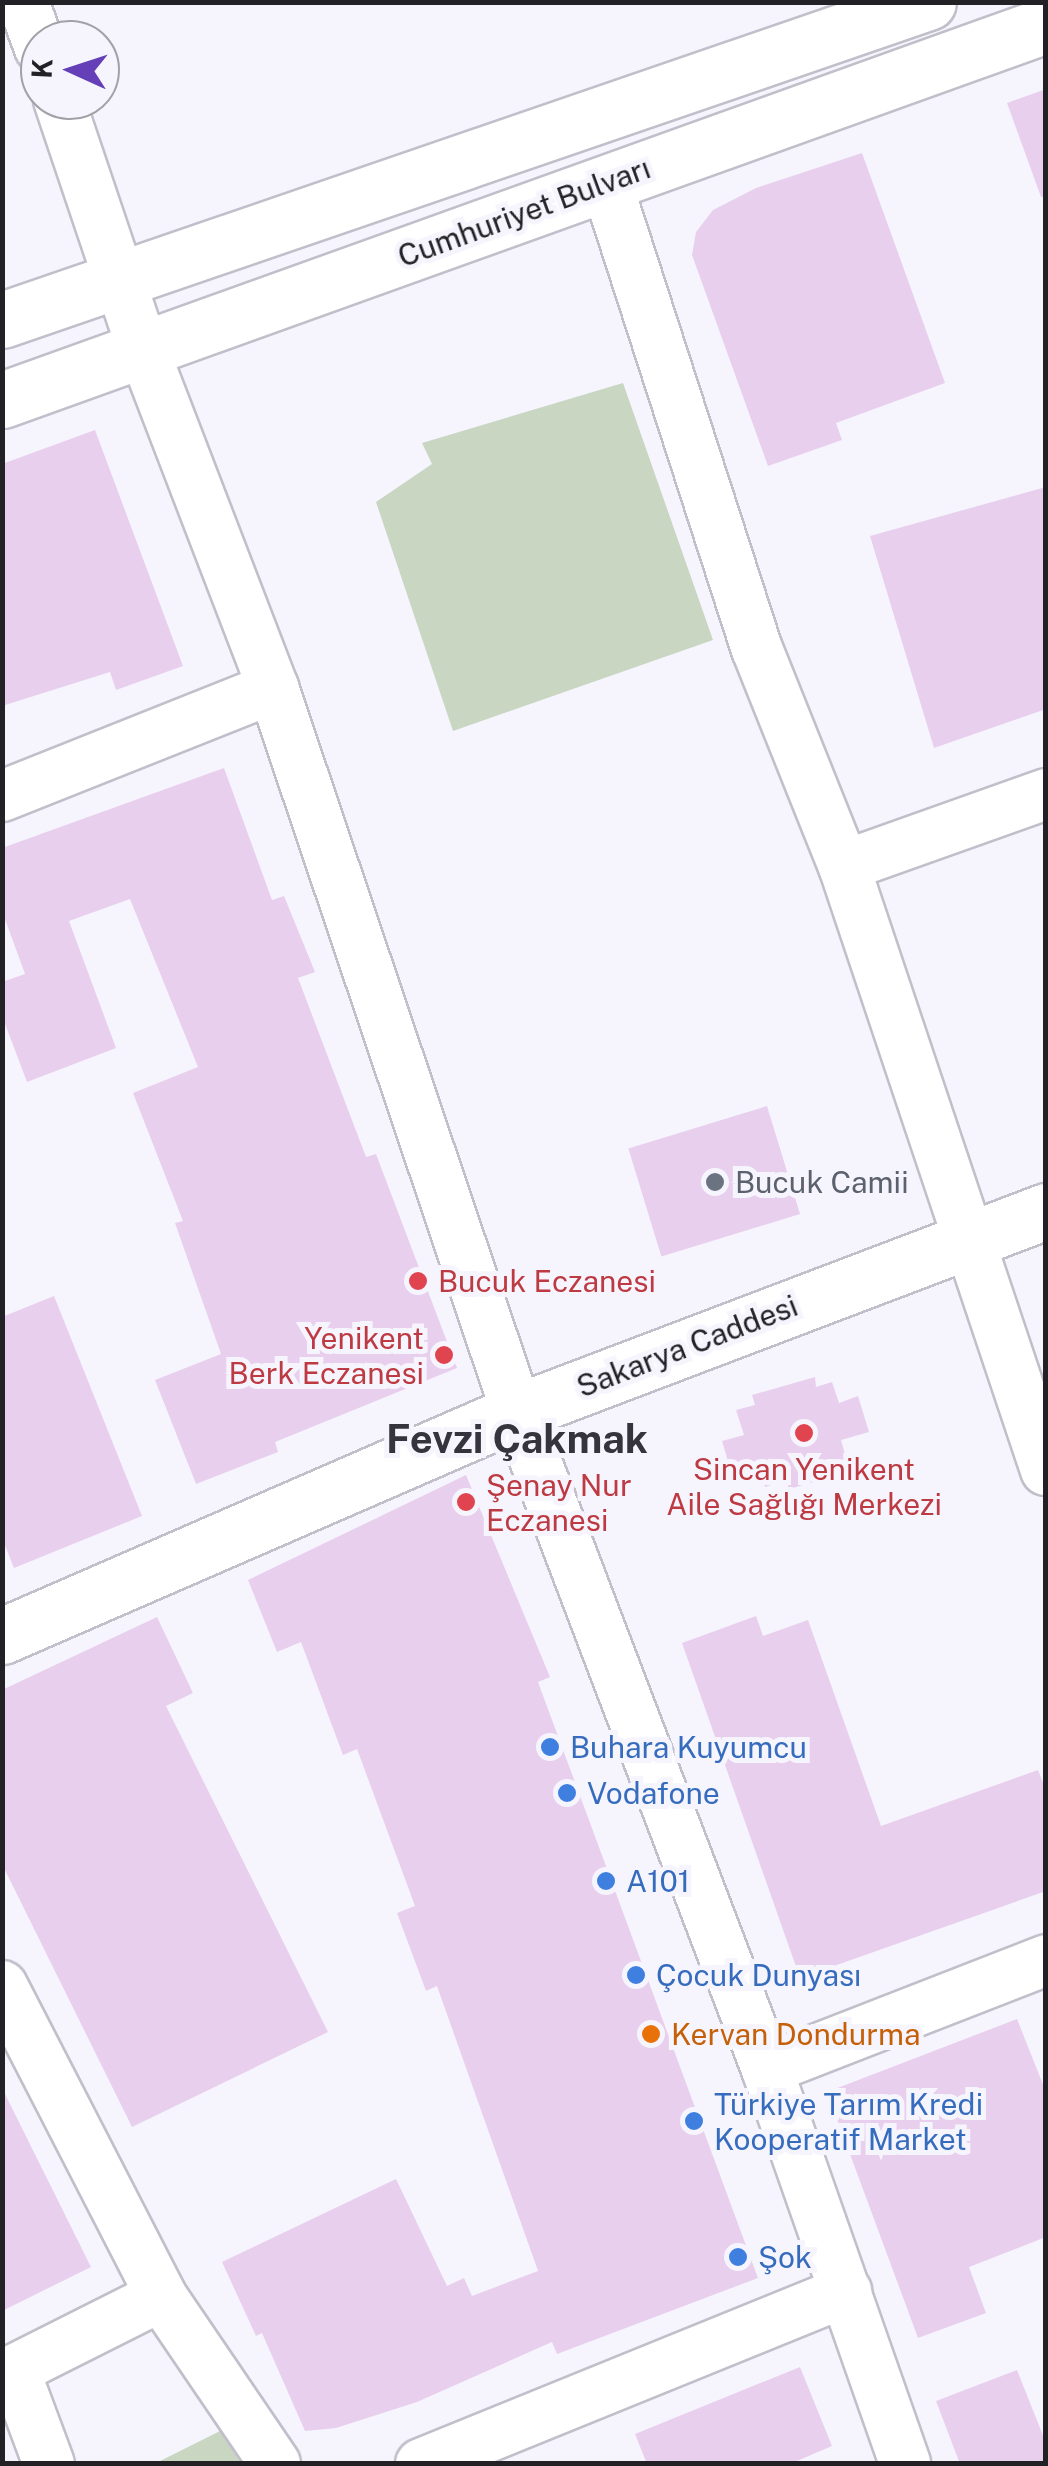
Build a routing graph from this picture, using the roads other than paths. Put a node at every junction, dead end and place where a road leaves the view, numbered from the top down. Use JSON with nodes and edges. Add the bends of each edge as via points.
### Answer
{"nodes":[{"id":1,"x":928,"y":2,"type":"edge"},
{"id":2,"x":1046,"y":25,"type":"edge"},
{"id":3,"x":66,"y":120,"type":"edge"},
{"id":4,"x":606,"y":182,"type":"junction"},
{"id":5,"x":124,"y":278,"type":"junction"},
{"id":6,"x":2,"y":320,"type":"edge"},
{"id":7,"x":143,"y":349,"type":"junction"},
{"id":8,"x":2,"y":400,"type":"edge"},
{"id":9,"x":273,"y":688,"type":"junction"},
{"id":10,"x":1046,"y":794,"type":"edge"},
{"id":11,"x":2,"y":796,"type":"edge"},
{"id":12,"x":844,"y":866,"type":"junction"},
{"id":13,"x":1046,"y":1211,"type":"edge"},
{"id":14,"x":969,"y":1240,"type":"junction"},
{"id":15,"x":518,"y":1412,"type":"junction"},
{"id":16,"x":1046,"y":1470,"type":"edge"},
{"id":17,"x":2,"y":1636,"type":"edge"},
{"id":18,"x":1046,"y":1960,"type":"edge"},
{"id":19,"x":2,"y":1986,"type":"edge"},
{"id":20,"x":767,"y":2069,"type":"junction"},
{"id":21,"x":846,"y":2291,"type":"junction"},
{"id":22,"x":160,"y":2296,"type":"junction"},
{"id":23,"x":8,"y":2373,"type":"edge"},
{"id":24,"x":49,"y":2464,"type":"edge"},
{"id":25,"x":275,"y":2464,"type":"edge"},
{"id":26,"x":421,"y":2464,"type":"edge"},
{"id":27,"x":905,"y":2464,"type":"edge"}],
"edges":[{"from":1,"to":5,"type":"main road"},
{"from":2,"to":4,"type":"main road","name":"Cumhuriyet Bulvarı"},
{"from":3,"to":5,"type":"street"},
{"from":4,"to":7,"type":"main road","name":"Cumhuriyet Bulvarı"},
{"from":4,"to":12,"type":"street","via":[[758,648]]},
{"from":5,"to":6,"type":"main road"},
{"from":5,"to":7,"type":"street"},
{"from":7,"to":8,"type":"main road","name":"Cumhuriyet Bulvarı"},
{"from":7,"to":9,"type":"street"},
{"from":9,"to":11,"type":"street"},
{"from":9,"to":15,"type":"street"},
{"from":10,"to":12,"type":"street"},
{"from":12,"to":14,"type":"street"},
{"from":13,"to":14,"type":"main road","name":"Sakarya Caddesi"},
{"from":14,"to":15,"type":"main road","name":"Sakarya Caddesi"},
{"from":14,"to":16,"type":"street"},
{"from":15,"to":17,"type":"main road","name":"Sakarya Caddesi"},
{"from":15,"to":20,"type":"street"},
{"from":18,"to":20,"type":"street"},
{"from":19,"to":22,"type":"street"},
{"from":20,"to":21,"type":"street"},
{"from":21,"to":26,"type":"street"},
{"from":21,"to":27,"type":"street"},
{"from":22,"to":23,"type":"street"},
{"from":22,"to":25,"type":"street"},
{"from":23,"to":24,"type":"street"}]}
